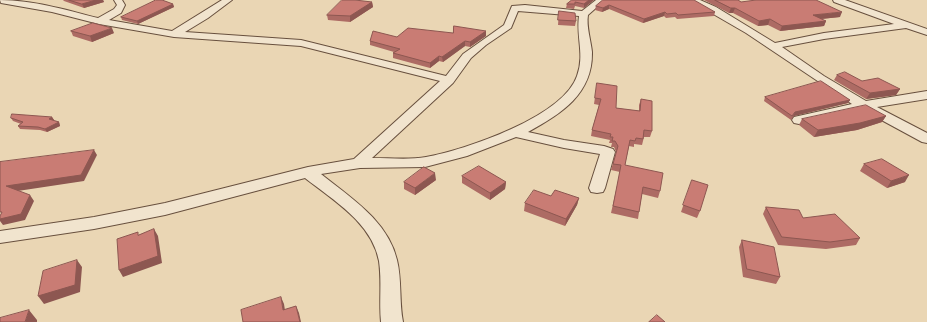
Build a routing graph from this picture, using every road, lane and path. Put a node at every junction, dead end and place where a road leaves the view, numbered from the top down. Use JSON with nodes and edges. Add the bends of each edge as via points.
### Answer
{"nodes":[{"id":1,"x":1,"y":0,"type":"edge"},
{"id":2,"x":118,"y":0,"type":"edge"},
{"id":3,"x":228,"y":0,"type":"edge"},
{"id":4,"x":601,"y":0,"type":"edge"},
{"id":5,"x":693,"y":0,"type":"edge"},
{"id":6,"x":837,"y":0,"type":"edge"},
{"id":7,"x":584,"y":14,"type":"junction"},
{"id":8,"x":99,"y":21,"type":"junction"},
{"id":9,"x":905,"y":25,"type":"junction"},
{"id":10,"x":927,"y":32,"type":"edge"},
{"id":11,"x":174,"y":34,"type":"junction"},
{"id":12,"x":773,"y":46,"type":"junction"},
{"id":13,"x":449,"y":80,"type":"junction"},
{"id":14,"x":927,"y":95,"type":"edge"},
{"id":15,"x":866,"y":106,"type":"junction"},
{"id":16,"x":799,"y":120,"type":"dead end"},
{"id":17,"x":515,"y":132,"type":"junction"},
{"id":18,"x":927,"y":139,"type":"edge"},
{"id":19,"x":358,"y":163,"type":"junction"},
{"id":20,"x":308,"y":172,"type":"junction"},
{"id":21,"x":597,"y":188,"type":"dead end"},
{"id":22,"x":0,"y":237,"type":"edge"},
{"id":23,"x":392,"y":322,"type":"edge"}],
"edges":[{"from":1,"to":8,"type":"street"},
{"from":2,"to":8,"type":"street","via":[[121,5],[118,11]]},
{"from":3,"to":11,"type":"street"},
{"from":4,"to":7,"type":"street"},
{"from":5,"to":12,"type":"street","via":[[744,26]]},
{"from":6,"to":9,"type":"street"},
{"from":7,"to":13,"type":"street","via":[[515,8],[508,26],[486,40],[459,63]]},
{"from":7,"to":17,"type":"street","via":[[588,54],[585,76],[573,95],[546,115]]},
{"from":8,"to":11,"type":"street"},
{"from":9,"to":10,"type":"street"},
{"from":9,"to":12,"type":"street"},
{"from":11,"to":13,"type":"street","via":[[300,43]]},
{"from":12,"to":15,"type":"street","via":[[839,91]]},
{"from":13,"to":19,"type":"street"},
{"from":14,"to":15,"type":"street"},
{"from":15,"to":16,"type":"street"},
{"from":15,"to":18,"type":"street"},
{"from":17,"to":19,"type":"street","via":[[453,156],[424,162]]},
{"from":17,"to":21,"type":"street","via":[[608,152]]},
{"from":19,"to":20,"type":"street"},
{"from":20,"to":22,"type":"street","via":[[189,204],[42,232]]},
{"from":20,"to":23,"type":"street","via":[[360,213],[380,237],[388,260]]}]}
